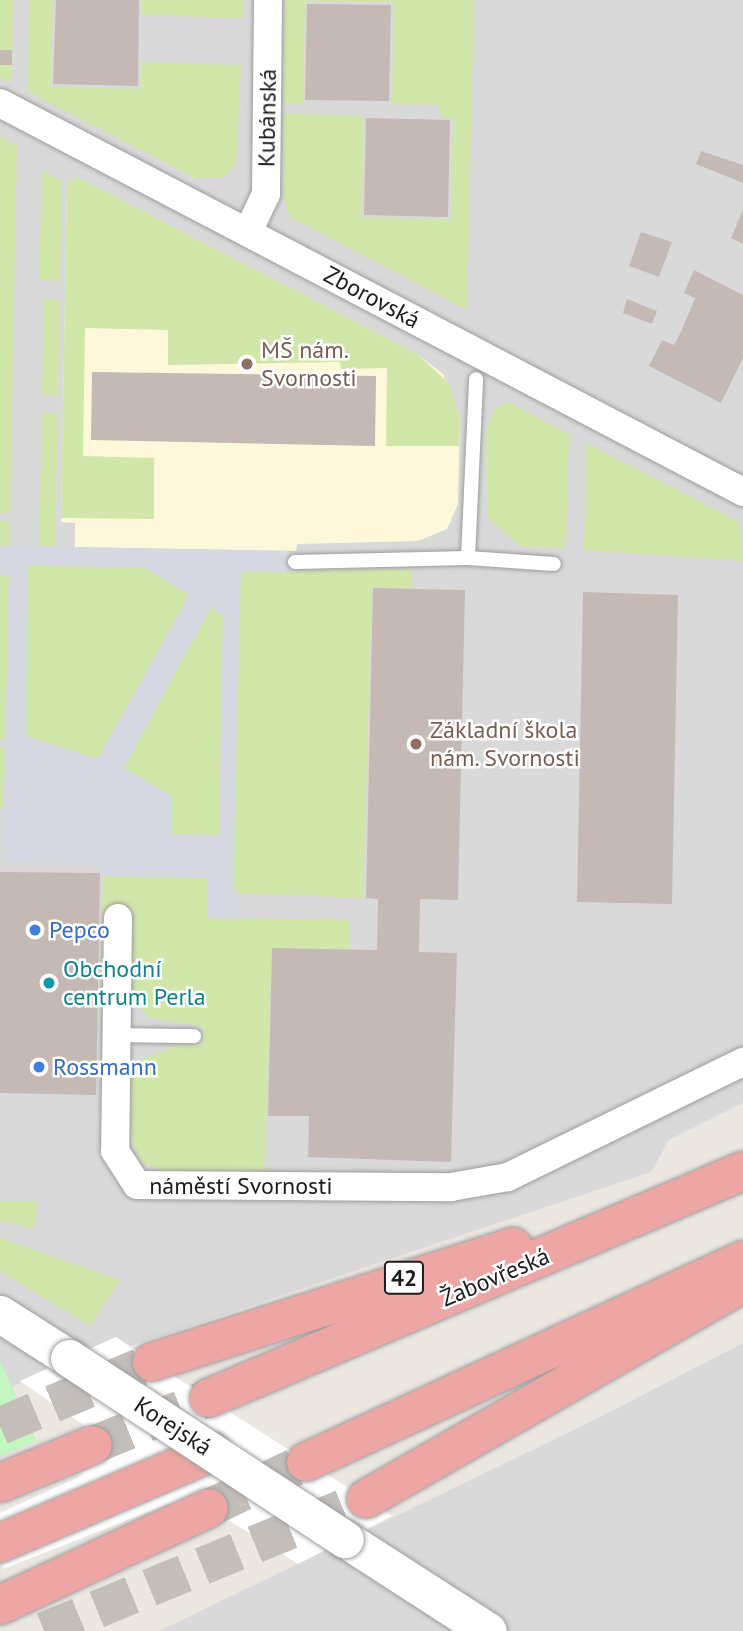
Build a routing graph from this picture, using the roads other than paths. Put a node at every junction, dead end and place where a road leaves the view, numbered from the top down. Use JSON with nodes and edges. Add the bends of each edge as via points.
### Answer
{"nodes":[{"id":1,"x":268,"y":0,"type":"edge"},
{"id":2,"x":0,"y":103,"type":"edge"},
{"id":3,"x":248,"y":232,"type":"junction"},
{"id":4,"x":476,"y":379,"type":"dead end"},
{"id":5,"x":741,"y":486,"type":"edge"},
{"id":6,"x":468,"y":558,"type":"junction"},
{"id":7,"x":295,"y":562,"type":"dead end"},
{"id":8,"x":554,"y":564,"type":"dead end"},
{"id":9,"x":118,"y":918,"type":"dead end"},
{"id":10,"x":118,"y":1035,"type":"junction"},
{"id":11,"x":194,"y":1037,"type":"dead end"},
{"id":12,"x":743,"y":1062,"type":"edge"},
{"id":13,"x":743,"y":1171,"type":"edge"},
{"id":14,"x":660,"y":1207,"type":"junction"},
{"id":15,"x":743,"y":1260,"type":"edge"},
{"id":16,"x":743,"y":1283,"type":"edge"},
{"id":17,"x":0,"y":1314,"type":"edge"},
{"id":18,"x":152,"y":1362,"type":"tunnel mouth"},
{"id":19,"x":209,"y":1398,"type":"tunnel mouth"},
{"id":20,"x":93,"y":1444,"type":"tunnel mouth"},
{"id":21,"x":212,"y":1452,"type":"junction"},
{"id":22,"x":306,"y":1462,"type":"tunnel mouth"},
{"id":23,"x":0,"y":1483,"type":"edge"},
{"id":24,"x":366,"y":1499,"type":"tunnel mouth"},
{"id":25,"x":209,"y":1508,"type":"tunnel mouth"},
{"id":26,"x":0,"y":1543,"type":"edge"},
{"id":27,"x":0,"y":1605,"type":"edge"},
{"id":28,"x":488,"y":1631,"type":"edge"}],
"edges":[{"from":1,"to":3,"type":"street","name":"Kubánská","via":[[266,194]]},
{"from":2,"to":3,"type":"street","name":"Zborovská"},
{"from":3,"to":5,"type":"street","name":"Zborovská"},
{"from":4,"to":6,"type":"lane"},
{"from":6,"to":7,"type":"lane"},
{"from":6,"to":8,"type":"lane"},
{"from":9,"to":10,"type":"street","name":"náměstí Svornosti"},
{"from":10,"to":11,"type":"lane"},
{"from":10,"to":12,"type":"street","name":"náměstí Svornosti","via":[[115,1151],[137,1185],[451,1187],[524,1172]]},
{"from":13,"to":14,"type":"highway","name":"Žabovřeská","number":"42"},
{"from":14,"to":18,"type":"highway","number":"42","via":[[428,1270]]},
{"from":14,"to":19,"type":"highway","name":"Žabovřeská","number":"42"},
{"from":15,"to":22,"type":"highway"},
{"from":16,"to":24,"type":"highway"},
{"from":17,"to":21,"type":"street","name":"Korejská","bridge":true},
{"from":20,"to":23,"type":"highway"},
{"from":21,"to":26,"type":"highway"},
{"from":21,"to":28,"type":"street","name":"Korejská","bridge":true},
{"from":25,"to":27,"type":"highway"}]}
